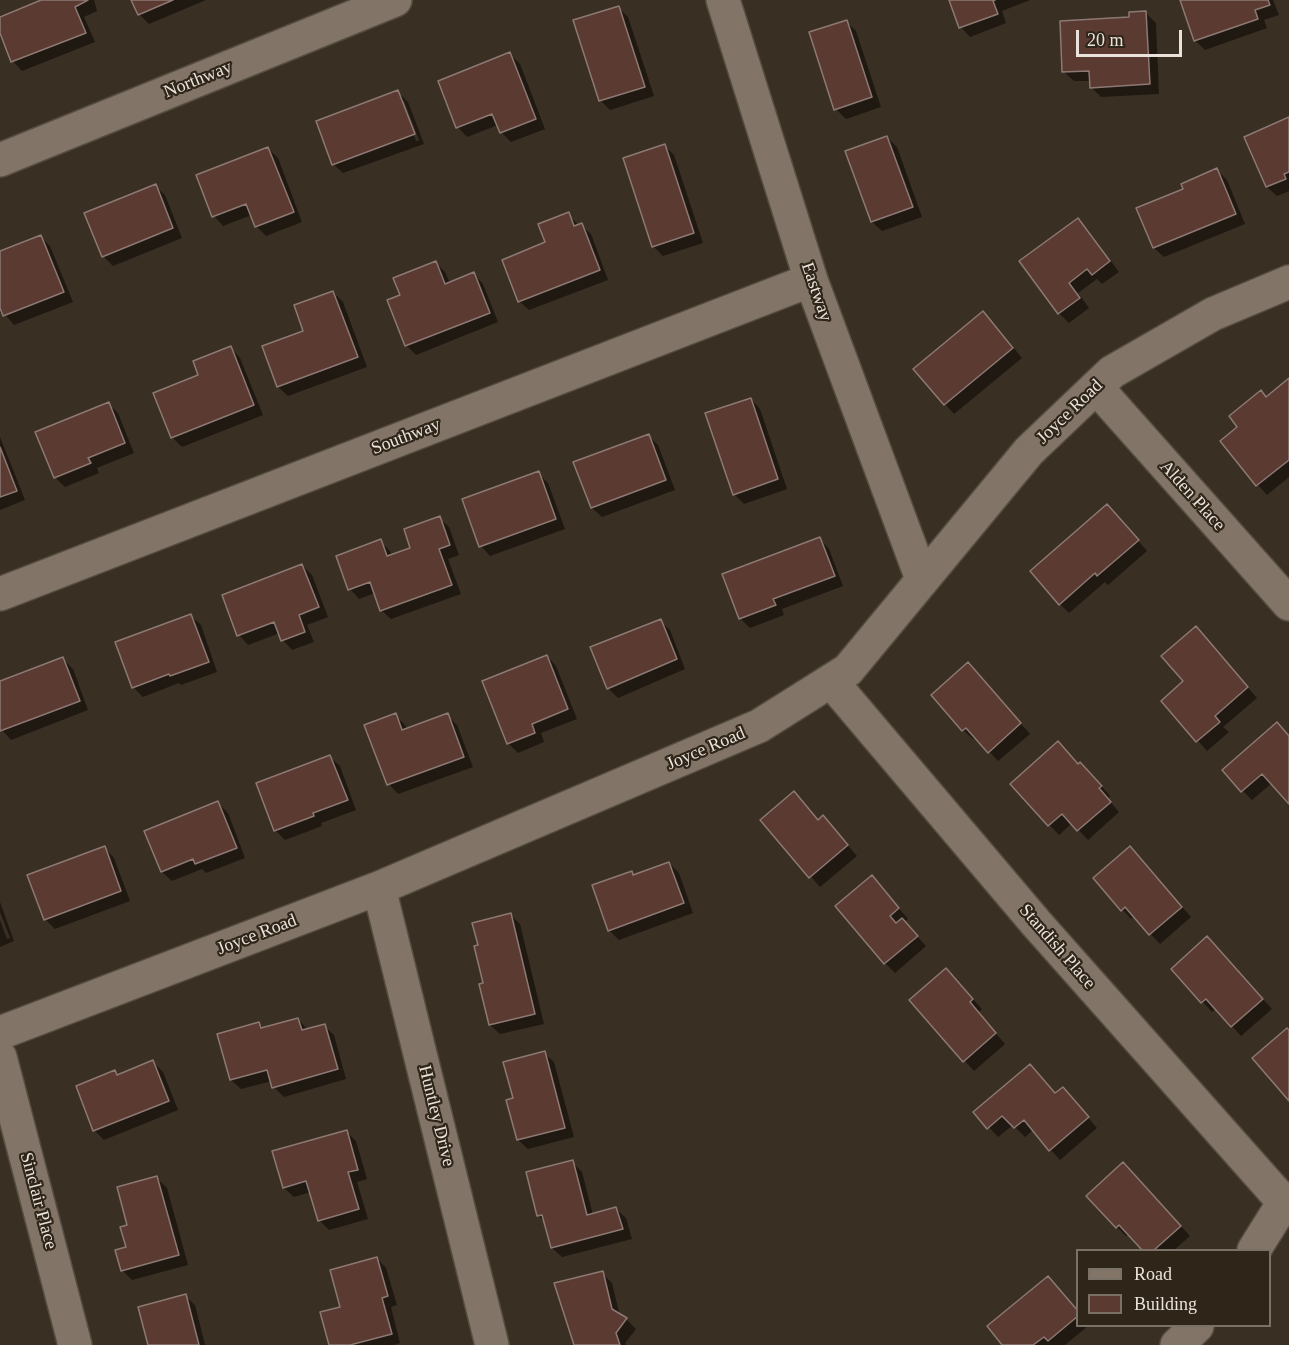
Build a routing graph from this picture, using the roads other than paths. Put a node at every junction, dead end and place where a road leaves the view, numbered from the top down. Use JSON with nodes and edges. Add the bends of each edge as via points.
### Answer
{"nodes":[{"id":1,"x":395,"y":0,"type":"edge"},
{"id":2,"x":723,"y":0,"type":"edge"},
{"id":3,"x":0,"y":160,"type":"edge"},
{"id":4,"x":811,"y":280,"type":"junction"},
{"id":5,"x":1289,"y":282,"type":"edge"},
{"id":6,"x":1096,"y":387,"type":"junction"},
{"id":7,"x":922,"y":579,"type":"junction"},
{"id":8,"x":0,"y":594,"type":"edge"},
{"id":9,"x":1289,"y":604,"type":"edge"},
{"id":10,"x":831,"y":681,"type":"junction"},
{"id":11,"x":379,"y":888,"type":"junction"},
{"id":12,"x":0,"y":1033,"type":"edge"},
{"id":13,"x":0,"y":1058,"type":"edge"},
{"id":14,"x":1287,"y":1205,"type":"edge"},
{"id":15,"x":1255,"y":1249,"type":"edge"},
{"id":16,"x":1196,"y":1327,"type":"edge"},
{"id":17,"x":75,"y":1345,"type":"edge"},
{"id":18,"x":492,"y":1345,"type":"edge"},
{"id":19,"x":1177,"y":1345,"type":"edge"}],
"edges":[{"from":1,"to":3,"type":"street","name":"Northway"},
{"from":2,"to":4,"type":"street","name":"Eastway"},
{"from":4,"to":7,"type":"street","name":"Eastway"},
{"from":4,"to":8,"type":"street","name":"Southway"},
{"from":5,"to":6,"type":"street","name":"Joyce Road","via":[[1213,314],[1112,372]]},
{"from":6,"to":7,"type":"street","name":"Joyce Road","via":[[1029,452]]},
{"from":6,"to":9,"type":"street","name":"Alden Place"},
{"from":7,"to":10,"type":"street","name":"Joyce Road","via":[[848,670]]},
{"from":10,"to":11,"type":"street","name":"Joyce Road","via":[[759,726]]},
{"from":10,"to":14,"type":"street","name":"Standish Place","via":[[1036,923]]},
{"from":11,"to":12,"type":"street","name":"Joyce Road"},
{"from":11,"to":18,"type":"street","name":"Huntley Drive"},
{"from":13,"to":17,"type":"street","name":"Sinclair Place"},
{"from":14,"to":15,"type":"street"},
{"from":16,"to":19,"type":"street"}]}
